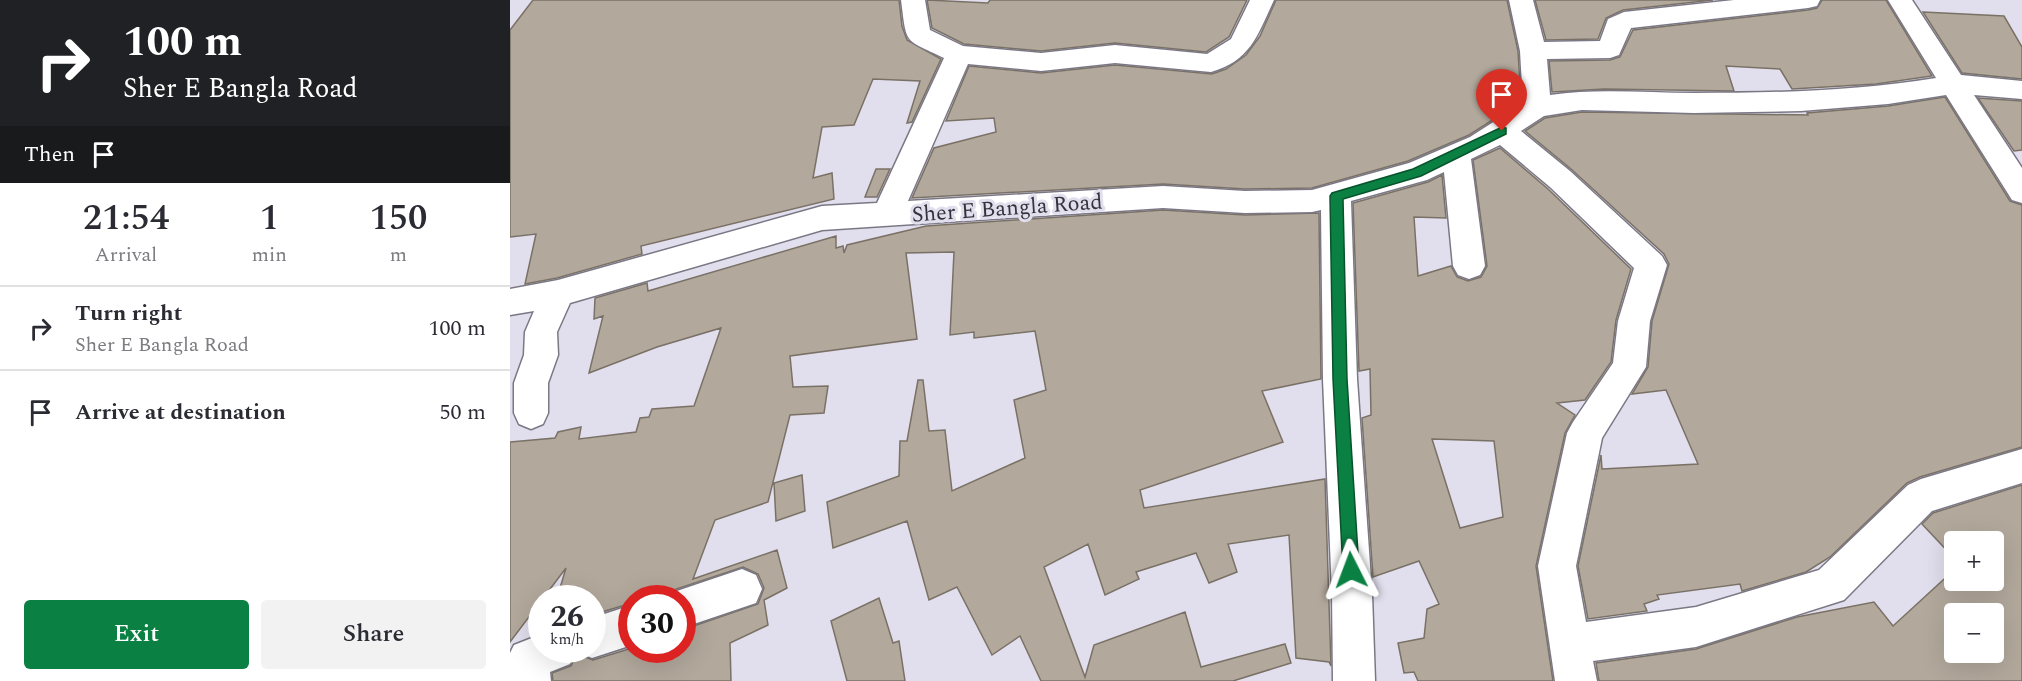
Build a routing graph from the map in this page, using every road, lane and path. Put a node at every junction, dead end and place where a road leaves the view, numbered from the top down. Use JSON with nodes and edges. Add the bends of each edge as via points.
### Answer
{"nodes":[{"id":1,"x":913,"y":0,"type":"edge"},
{"id":2,"x":1262,"y":0,"type":"edge"},
{"id":3,"x":1521,"y":0,"type":"edge"},
{"id":4,"x":1808,"y":0,"type":"edge"},
{"id":5,"x":1900,"y":0,"type":"edge"},
{"id":6,"x":1533,"y":51,"type":"junction"},
{"id":7,"x":959,"y":54,"type":"junction"},
{"id":8,"x":1955,"y":84,"type":"junction"},
{"id":9,"x":2022,"y":90,"type":"edge"},
{"id":10,"x":1537,"y":107,"type":"junction"},
{"id":11,"x":1502,"y":131,"type":"junction"},
{"id":12,"x":1456,"y":153,"type":"junction"},
{"id":13,"x":2022,"y":192,"type":"edge"},
{"id":14,"x":1336,"y":196,"type":"junction"},
{"id":15,"x":887,"y":214,"type":"junction"},
{"id":16,"x":1469,"y":266,"type":"dead end"},
{"id":17,"x":558,"y":293,"type":"junction"},
{"id":18,"x":510,"y":302,"type":"edge"},
{"id":19,"x":531,"y":413,"type":"dead end"},
{"id":20,"x":2022,"y":466,"type":"edge"},
{"id":21,"x":742,"y":589,"type":"dead end"},
{"id":22,"x":696,"y":604,"type":"edge"},
{"id":23,"x":528,"y":663,"type":"edge"},
{"id":24,"x":1573,"y":663,"type":"edge"},
{"id":25,"x":530,"y":681,"type":"edge"},
{"id":26,"x":1354,"y":681,"type":"edge"}],
"edges":[{"from":1,"to":7,"type":"street","via":[[918,35]]},
{"from":2,"to":7,"type":"street","via":[[1241,44],[1211,63],[1144,55],[1041,62]]},
{"from":3,"to":6,"type":"street"},
{"from":4,"to":6,"type":"street","via":[[1624,20],[1617,26],[1611,49]]},
{"from":5,"to":8,"type":"street"},
{"from":6,"to":10,"type":"street"},
{"from":7,"to":15,"type":"street"},
{"from":8,"to":9,"type":"street"},
{"from":8,"to":10,"type":"street","via":[[1888,95],[1801,101],[1581,100]]},
{"from":8,"to":13,"type":"street"},
{"from":10,"to":11,"type":"street","name":"Sher E Bangla Road"},
{"from":11,"to":12,"type":"street","name":"Sher E Bangla Road"},
{"from":11,"to":24,"type":"street","via":[[1560,178],[1651,265],[1634,321],[1629,367],[1585,433],[1557,566]]},
{"from":12,"to":14,"type":"street","name":"Sher E Bangla Road","via":[[1417,172]]},
{"from":12,"to":16,"type":"street"},
{"from":14,"to":15,"type":"street","name":"Sher E Bangla Road","via":[[1288,202],[1163,197]]},
{"from":14,"to":26,"type":"street"},
{"from":15,"to":17,"type":"street","name":"Sher E Bangla Road","via":[[822,218]]},
{"from":17,"to":18,"type":"street","name":"Sher E Bangla Road"},
{"from":17,"to":19,"type":"street","via":[[542,332],[541,355],[531,383]]},
{"from":20,"to":24,"type":"street","via":[[1921,497],[1830,586]]},
{"from":21,"to":22,"type":"street"},
{"from":23,"to":25,"type":"street"}]}
